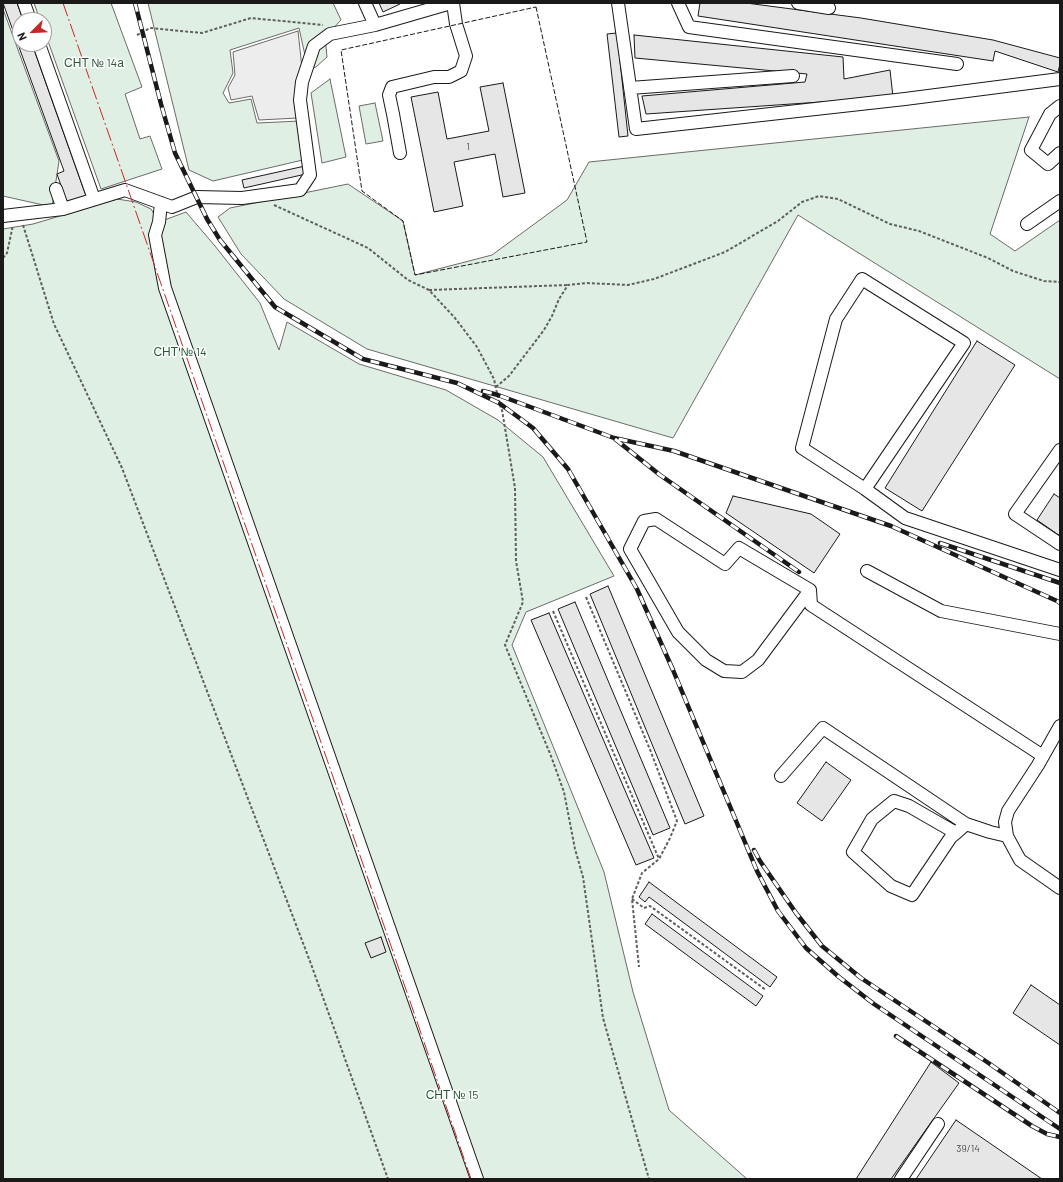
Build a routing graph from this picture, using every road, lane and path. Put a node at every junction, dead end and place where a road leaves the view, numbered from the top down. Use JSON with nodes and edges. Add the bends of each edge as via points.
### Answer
{"nodes":[{"id":1,"x":365,"y":3,"type":"edge"},
{"id":2,"x":452,"y":3,"type":"edge"},
{"id":3,"x":618,"y":3,"type":"edge"},
{"id":4,"x":678,"y":3,"type":"edge"},
{"id":5,"x":798,"y":3,"type":"edge"},
{"id":6,"x":829,"y":8,"type":"dead end"},
{"id":7,"x":327,"y":25,"type":"dead end"},
{"id":8,"x":375,"y":25,"type":"junction"},
{"id":9,"x":137,"y":35,"type":"dead end"},
{"id":10,"x":41,"y":52,"type":"edge"},
{"id":11,"x":957,"y":64,"type":"dead end"},
{"id":12,"x":792,"y":76,"type":"dead end"},
{"id":13,"x":1060,"y":79,"type":"edge"},
{"id":14,"x":630,"y":88,"type":"junction"},
{"id":15,"x":1060,"y":106,"type":"edge"},
{"id":16,"x":400,"y":153,"type":"dead end"},
{"id":17,"x":1060,"y":153,"type":"edge"},
{"id":18,"x":56,"y":189,"type":"dead end"},
{"id":19,"x":94,"y":199,"type":"junction"},
{"id":20,"x":1060,"y":201,"type":"edge"},
{"id":21,"x":161,"y":203,"type":"junction"},
{"id":22,"x":273,"y":205,"type":"dead end"},
{"id":23,"x":63,"y":209,"type":"junction"},
{"id":24,"x":18,"y":214,"type":"junction"},
{"id":25,"x":3,"y":216,"type":"edge"},
{"id":26,"x":1027,"y":224,"type":"dead end"},
{"id":27,"x":3,"y":258,"type":"edge"},
{"id":28,"x":1060,"y":282,"type":"edge"},
{"id":29,"x":568,"y":285,"type":"junction"},
{"id":30,"x":429,"y":290,"type":"junction"},
{"id":31,"x":496,"y":386,"type":"junction"},
{"id":32,"x":1060,"y":450,"type":"edge"},
{"id":33,"x":865,"y":489,"type":"junction"},
{"id":34,"x":1060,"y":544,"type":"edge"},
{"id":35,"x":1060,"y":570,"type":"edge"},
{"id":36,"x":868,"y":571,"type":"dead end"},
{"id":37,"x":810,"y":590,"type":"junction"},
{"id":38,"x":586,"y":597,"type":"dead end"},
{"id":39,"x":554,"y":611,"type":"dead end"},
{"id":40,"x":1060,"y":634,"type":"edge"},
{"id":41,"x":1060,"y":726,"type":"edge"},
{"id":42,"x":1043,"y":756,"type":"junction"},
{"id":43,"x":781,"y":776,"type":"dead end"},
{"id":44,"x":966,"y":824,"type":"junction"},
{"id":45,"x":956,"y":833,"type":"junction"},
{"id":46,"x":1007,"y":836,"type":"junction"},
{"id":47,"x":659,"y":859,"type":"junction"},
{"id":48,"x":1060,"y":888,"type":"edge"},
{"id":49,"x":632,"y":900,"type":"junction"},
{"id":50,"x":639,"y":967,"type":"dead end"},
{"id":51,"x":766,"y":990,"type":"dead end"},
{"id":52,"x":938,"y":1124,"type":"dead end"},
{"id":53,"x":388,"y":1179,"type":"edge"},
{"id":54,"x":477,"y":1179,"type":"edge"},
{"id":55,"x":649,"y":1179,"type":"edge"},
{"id":56,"x":901,"y":1179,"type":"edge"}],
"edges":[{"from":1,"to":8,"type":"street"},
{"from":2,"to":8,"type":"street"},
{"from":2,"to":16,"type":"street","via":[[466,56],[461,71],[449,78],[434,77],[392,87],[389,95]]},
{"from":3,"to":14,"type":"street"},
{"from":4,"to":11,"type":"street","via":[[689,28]]},
{"from":5,"to":6,"type":"street"},
{"from":7,"to":9,"type":"path","via":[[251,18],[202,33],[150,28]]},
{"from":8,"to":21,"type":"street","via":[[330,34],[314,46],[299,82],[310,175],[300,190],[242,198],[197,197],[172,207]]},
{"from":10,"to":19,"type":"street"},
{"from":12,"to":14,"type":"street"},
{"from":13,"to":14,"type":"street","via":[[636,130]]},
{"from":15,"to":17,"type":"street","via":[[1050,114],[1031,150],[1048,164]]},
{"from":18,"to":23,"type":"street"},
{"from":19,"to":21,"type":"street","via":[[125,190]]},
{"from":19,"to":23,"type":"street"},
{"from":20,"to":26,"type":"street"},
{"from":21,"to":54,"type":"street","via":[[155,235],[166,288]]},
{"from":22,"to":30,"type":"path","via":[[368,248],[408,280]]},
{"from":23,"to":24,"type":"street"},
{"from":24,"to":25,"type":"street"},
{"from":24,"to":27,"type":"path","via":[[7,253]]},
{"from":24,"to":53,"type":"path","via":[[54,324],[124,475],[312,964]]},
{"from":28,"to":29,"type":"path","via":[[1044,281],[1013,271],[988,258],[919,231],[890,224],[838,200],[819,196],[802,202],[778,221],[725,252],[654,279],[628,284]]},
{"from":29,"to":30,"type":"path"},
{"from":29,"to":31,"type":"path","via":[[544,330],[509,376]]},
{"from":30,"to":31,"type":"path","via":[[477,347]]},
{"from":31,"to":55,"type":"path","via":[[515,488],[516,561],[523,602],[505,645],[564,792],[583,876],[604,1018]]},
{"from":32,"to":34,"type":"street","via":[[1015,514]]},
{"from":33,"to":33,"type":"street","via":[[802,448],[836,319],[862,278],[964,343]]},
{"from":33,"to":35,"type":"street","via":[[905,518]]},
{"from":36,"to":40,"type":"street","via":[[941,611]]},
{"from":37,"to":37,"type":"street","via":[[739,548],[725,564],[656,519],[644,521],[630,548],[678,632],[706,660],[724,671],[742,672],[758,660]]},
{"from":37,"to":42,"type":"street","via":[[811,605]]},
{"from":38,"to":47,"type":"path","via":[[677,821]]},
{"from":39,"to":47,"type":"path"},
{"from":41,"to":42,"type":"street"},
{"from":42,"to":46,"type":"street","via":[[1008,811],[1005,822]]},
{"from":43,"to":44,"type":"street","via":[[823,728]]},
{"from":44,"to":45,"type":"street"},
{"from":44,"to":46,"type":"street"},
{"from":45,"to":45,"type":"street","via":[[912,895],[891,886],[853,852],[872,819],[894,801],[909,806]]},
{"from":46,"to":48,"type":"street","via":[[1020,860]]},
{"from":47,"to":49,"type":"path","via":[[642,873]]},
{"from":49,"to":50,"type":"path"},
{"from":49,"to":51,"type":"path","via":[[644,908],[650,906]]},
{"from":52,"to":56,"type":"street"}]}
